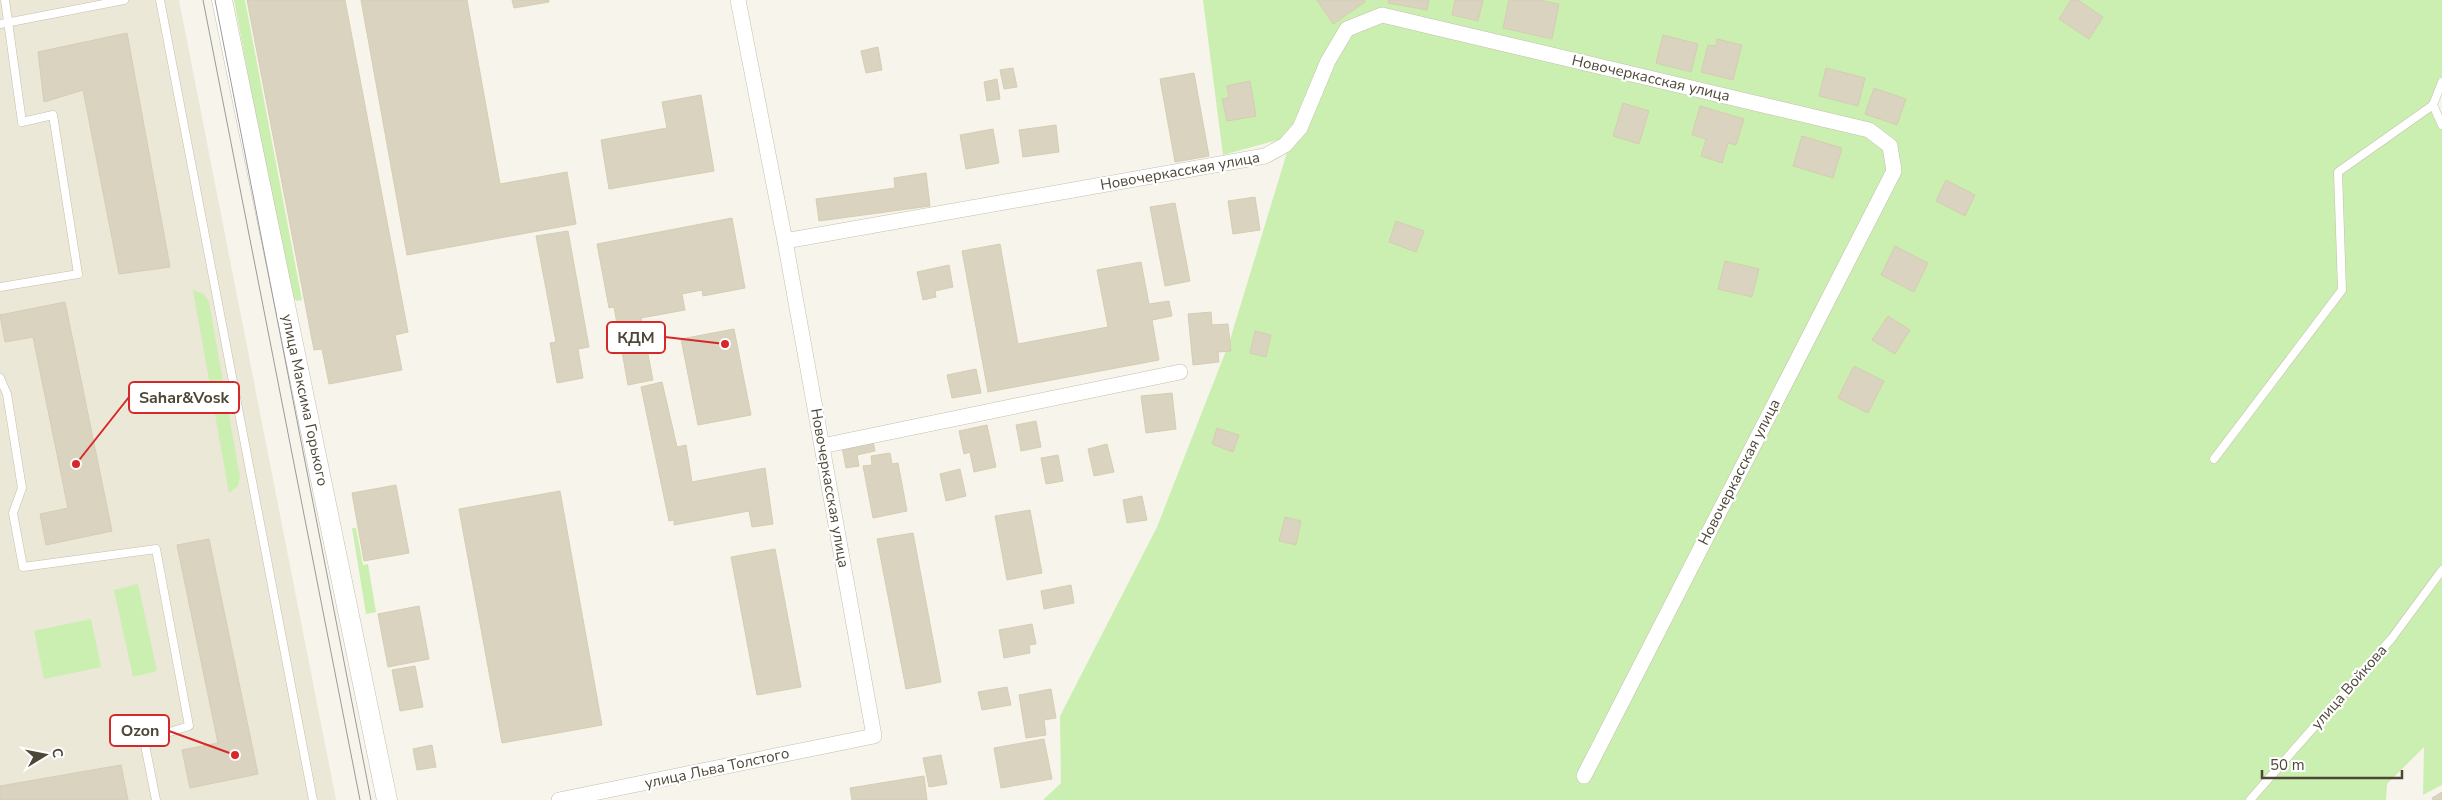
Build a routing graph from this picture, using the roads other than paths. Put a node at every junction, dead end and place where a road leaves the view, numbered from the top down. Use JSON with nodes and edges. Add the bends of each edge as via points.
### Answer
{"nodes":[{"id":1,"x":4,"y":0,"type":"edge"},
{"id":2,"x":124,"y":0,"type":"edge"},
{"id":3,"x":160,"y":0,"type":"edge"},
{"id":4,"x":222,"y":0,"type":"edge"},
{"id":5,"x":738,"y":0,"type":"edge"},
{"id":6,"x":4,"y":23,"type":"edge"},
{"id":7,"x":2442,"y":82,"type":"edge"},
{"id":8,"x":2433,"y":105,"type":"junction"},
{"id":9,"x":2442,"y":125,"type":"edge"},
{"id":10,"x":785,"y":241,"type":"junction"},
{"id":11,"x":0,"y":287,"type":"edge"},
{"id":12,"x":1180,"y":372,"type":"dead end"},
{"id":13,"x":0,"y":378,"type":"edge"},
{"id":14,"x":822,"y":446,"type":"junction"},
{"id":15,"x":2214,"y":459,"type":"dead end"},
{"id":16,"x":2442,"y":570,"type":"edge"},
{"id":17,"x":874,"y":736,"type":"joint"},
{"id":18,"x":1584,"y":776,"type":"dead end"},
{"id":19,"x":156,"y":800,"type":"edge"},
{"id":20,"x":313,"y":800,"type":"edge"},
{"id":21,"x":387,"y":800,"type":"edge"},
{"id":22,"x":559,"y":800,"type":"edge"},
{"id":23,"x":2250,"y":800,"type":"edge"}],
"edges":[{"from":1,"to":6,"type":"lane"},
{"from":2,"to":6,"type":"lane"},
{"from":3,"to":20,"type":"lane"},
{"from":4,"to":21,"type":"street","name":"улица Максима Горького"},
{"from":5,"to":10,"type":"street","name":"Новочеркасская улица"},
{"from":6,"to":11,"type":"lane","via":[[22,122],[53,115],[78,274]]},
{"from":7,"to":8,"type":"lane"},
{"from":8,"to":9,"type":"lane"},
{"from":8,"to":15,"type":"lane","via":[[2338,172],[2342,290]]},
{"from":10,"to":14,"type":"street","name":"Новочеркасская улица"},
{"from":10,"to":18,"type":"street","name":"Новочеркасская улица","via":[[1265,156],[1285,145],[1300,128],[1328,61],[1347,28],[1382,15],[1870,130],[1890,146],[1894,170]]},
{"from":12,"to":14,"type":"street"},
{"from":13,"to":19,"type":"lane","via":[[7,394],[22,488],[13,513],[23,567],[156,550],[189,726],[144,740]]},
{"from":14,"to":17,"type":"street","name":"Новочеркасская улица"},
{"from":16,"to":23,"type":"lane","name":"улица Войкова","via":[[2392,638]]},
{"from":17,"to":22,"type":"street","name":"улица Льва Толстого"}]}
